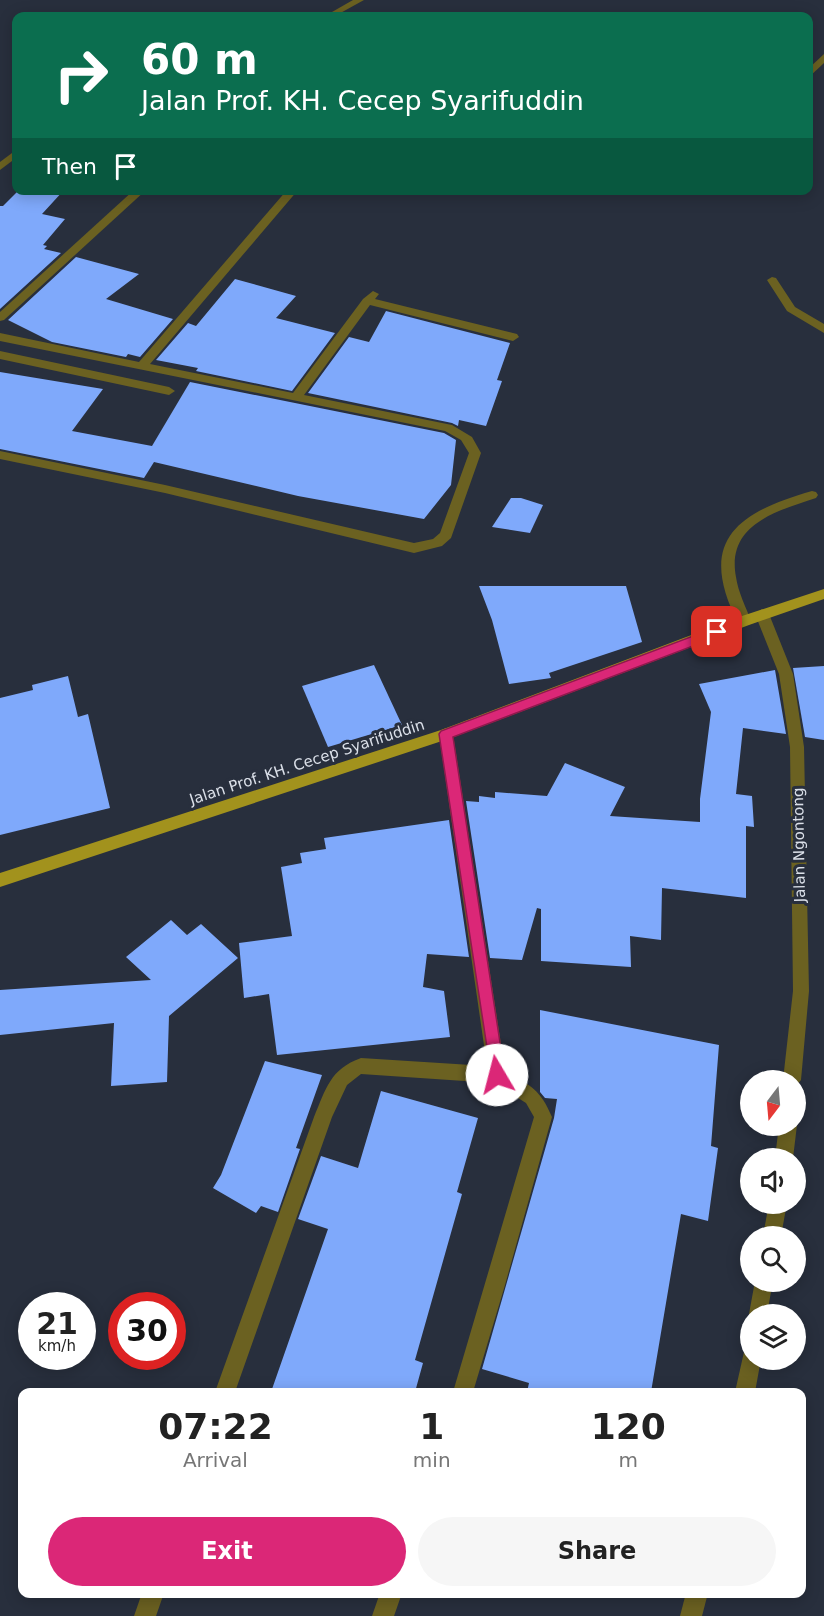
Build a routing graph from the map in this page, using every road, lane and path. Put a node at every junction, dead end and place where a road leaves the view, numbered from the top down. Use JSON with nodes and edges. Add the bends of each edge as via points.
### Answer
{"nodes":[{"id":1,"x":360,"y":0,"type":"edge"},
{"id":2,"x":337,"y":12,"type":"edge"},
{"id":3,"x":824,"y":57,"type":"edge"},
{"id":4,"x":813,"y":69,"type":"edge"},
{"id":5,"x":12,"y":156,"type":"edge"},
{"id":6,"x":0,"y":166,"type":"edge"},
{"id":7,"x":135,"y":195,"type":"edge"},
{"id":8,"x":289,"y":195,"type":"edge"},
{"id":9,"x":772,"y":280,"type":"dead end"},
{"id":10,"x":0,"y":318,"type":"edge"},
{"id":11,"x":824,"y":329,"type":"edge"},
{"id":12,"x":0,"y":337,"type":"edge"},
{"id":13,"x":513,"y":337,"type":"dead end"},
{"id":14,"x":0,"y":355,"type":"edge"},
{"id":15,"x":142,"y":366,"type":"junction"},
{"id":16,"x":169,"y":391,"type":"dead end"},
{"id":17,"x":296,"y":397,"type":"junction"},
{"id":18,"x":0,"y":455,"type":"edge"},
{"id":19,"x":812,"y":495,"type":"dead end"},
{"id":20,"x":824,"y":594,"type":"edge"},
{"id":21,"x":762,"y":614,"type":"junction"},
{"id":22,"x":744,"y":621,"type":"junction"},
{"id":23,"x":446,"y":734,"type":"junction"},
{"id":24,"x":0,"y":880,"type":"edge"},
{"id":25,"x":793,"y":1070,"type":"edge"},
{"id":26,"x":497,"y":1075,"type":"junction"},
{"id":27,"x":749,"y":1370,"type":"edge"},
{"id":28,"x":226,"y":1388,"type":"edge"},
{"id":29,"x":464,"y":1388,"type":"edge"},
{"id":30,"x":746,"y":1388,"type":"edge"},
{"id":31,"x":151,"y":1598,"type":"edge"},
{"id":32,"x":389,"y":1598,"type":"edge"},
{"id":33,"x":696,"y":1598,"type":"edge"},
{"id":34,"x":145,"y":1616,"type":"edge"},
{"id":35,"x":383,"y":1616,"type":"edge"},
{"id":36,"x":692,"y":1616,"type":"edge"}],
"edges":[{"from":1,"to":2,"type":"street"},
{"from":3,"to":4,"type":"street"},
{"from":5,"to":6,"type":"street"},
{"from":7,"to":10,"type":"street"},
{"from":8,"to":15,"type":"street"},
{"from":9,"to":11,"type":"street","via":[[791,309]]},
{"from":12,"to":15,"type":"street"},
{"from":13,"to":17,"type":"street","via":[[370,298]]},
{"from":14,"to":16,"type":"street"},
{"from":15,"to":17,"type":"street"},
{"from":17,"to":18,"type":"street","via":[[448,428],[473,444],[475,453],[446,535],[437,543],[414,548]]},
{"from":19,"to":22,"type":"street","via":[[761,513],[737,534],[729,550],[729,575]]},
{"from":20,"to":21,"type":"main road","name":"Jalan Prof. KH. Cecep Syarifuddin"},
{"from":21,"to":22,"type":"main road","name":"Jalan Prof. KH. Cecep Syarifuddin"},
{"from":21,"to":25,"type":"street","name":"Jalan Ngontong","via":[[786,674],[797,747],[801,991]]},
{"from":22,"to":23,"type":"main road","name":"Jalan Prof. KH. Cecep Syarifuddin"},
{"from":23,"to":24,"type":"main road","name":"Jalan Prof. KH. Cecep Syarifuddin"},
{"from":23,"to":26,"type":"street"},
{"from":26,"to":28,"type":"street","via":[[362,1066],[351,1068],[340,1080],[323,1117]]},
{"from":26,"to":29,"type":"street","via":[[532,1097],[543,1117]]},
{"from":27,"to":30,"type":"street"},
{"from":31,"to":34,"type":"street"},
{"from":32,"to":35,"type":"street"},
{"from":33,"to":36,"type":"street"}]}
